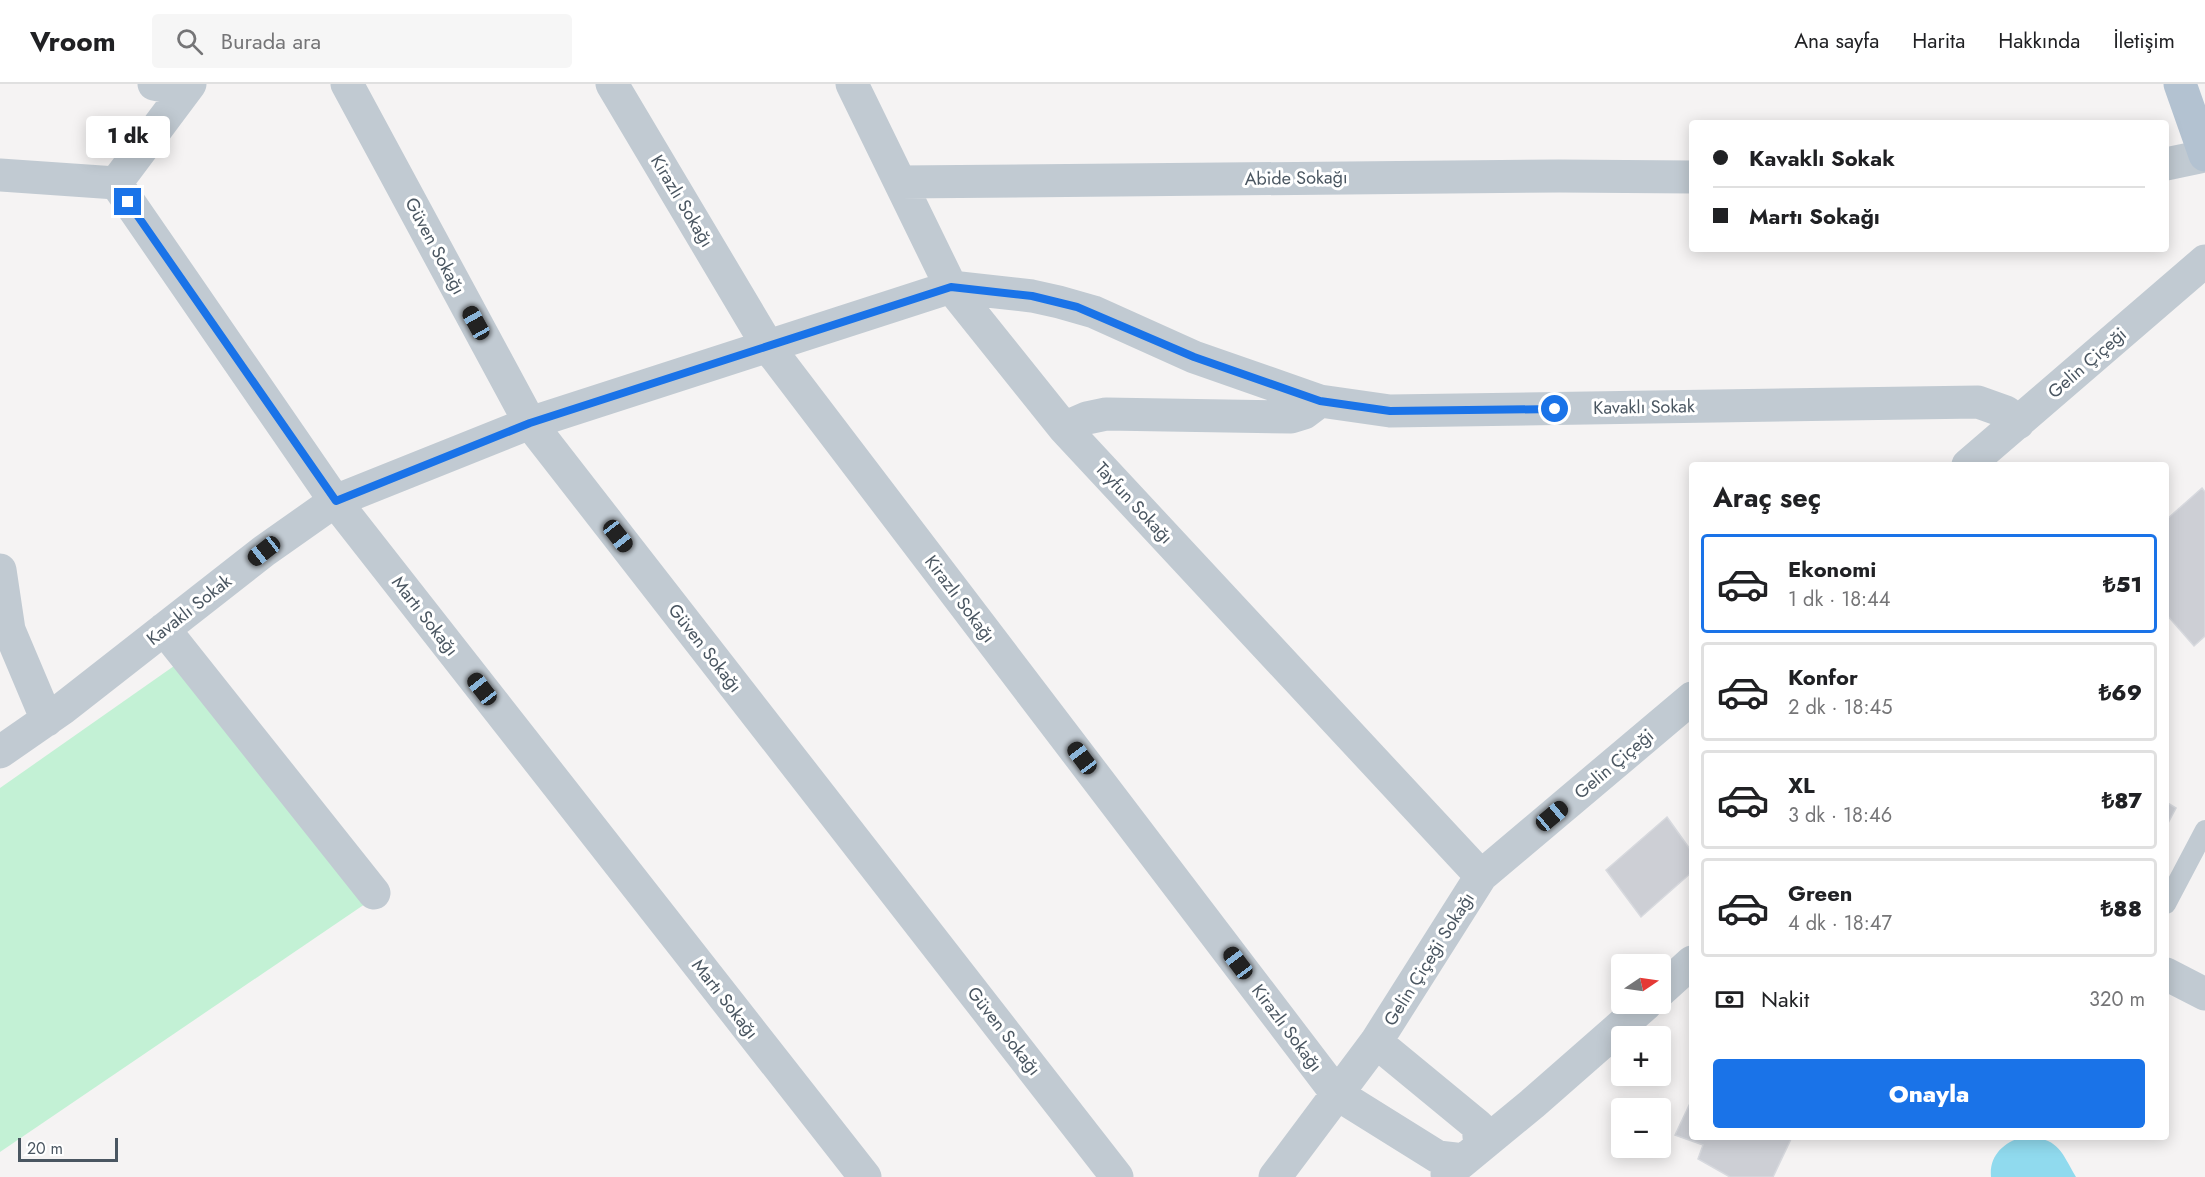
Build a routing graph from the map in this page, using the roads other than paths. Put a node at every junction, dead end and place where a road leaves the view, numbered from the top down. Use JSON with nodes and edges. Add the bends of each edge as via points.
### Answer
{"nodes":[{"id":1,"x":347,"y":84,"type":"edge"},
{"id":2,"x":612,"y":84,"type":"edge"},
{"id":3,"x":852,"y":84,"type":"edge"},
{"id":4,"x":176,"y":86,"type":"edge"},
{"id":5,"x":2189,"y":88,"type":"edge"},
{"id":6,"x":2204,"y":148,"type":"edge"},
{"id":7,"x":2169,"y":163,"type":"edge"},
{"id":8,"x":0,"y":176,"type":"edge"},
{"id":9,"x":1689,"y":177,"type":"edge"},
{"id":10,"x":901,"y":182,"type":"junction"},
{"id":11,"x":116,"y":183,"type":"junction"},
{"id":12,"x":2205,"y":261,"type":"edge"},
{"id":13,"x":951,"y":287,"type":"junction"},
{"id":14,"x":769,"y":348,"type":"junction"},
{"id":15,"x":1320,"y":401,"type":"junction"},
{"id":16,"x":530,"y":423,"type":"junction"},
{"id":17,"x":2018,"y":423,"type":"junction"},
{"id":18,"x":1064,"y":428,"type":"junction"},
{"id":19,"x":1972,"y":462,"type":"edge"},
{"id":20,"x":336,"y":501,"type":"junction"},
{"id":21,"x":0,"y":570,"type":"edge"},
{"id":22,"x":164,"y":629,"type":"junction"},
{"id":23,"x":1689,"y":701,"type":"edge"},
{"id":24,"x":46,"y":720,"type":"junction"},
{"id":25,"x":0,"y":752,"type":"edge"},
{"id":26,"x":2205,"y":830,"type":"edge"},
{"id":27,"x":1482,"y":876,"type":"junction"},
{"id":28,"x":374,"y":893,"type":"dead end"},
{"id":29,"x":2169,"y":898,"type":"edge"},
{"id":30,"x":1689,"y":965,"type":"edge"},
{"id":31,"x":2169,"y":976,"type":"edge"},
{"id":32,"x":1671,"y":981,"type":"edge"},
{"id":33,"x":2205,"y":994,"type":"edge"},
{"id":34,"x":1634,"y":1014,"type":"edge"},
{"id":35,"x":1376,"y":1042,"type":"junction"},
{"id":36,"x":1337,"y":1094,"type":"junction"},
{"id":37,"x":1462,"y":1161,"type":"edge"},
{"id":38,"x":865,"y":1177,"type":"edge"},
{"id":39,"x":1117,"y":1177,"type":"edge"},
{"id":40,"x":1275,"y":1177,"type":"edge"}],
"edges":[{"from":1,"to":16,"type":"street","name":"Güven Sokağı"},
{"from":2,"to":14,"type":"street","name":"Kirazlı Sokağı"},
{"from":3,"to":10,"type":"street","name":"Tayfun Sokağı"},
{"from":4,"to":11,"type":"street"},
{"from":5,"to":6,"type":"main road"},
{"from":6,"to":7,"type":"street"},
{"from":8,"to":11,"type":"street"},
{"from":9,"to":10,"type":"street","name":"Abide Sokağı"},
{"from":10,"to":13,"type":"street","name":"Tayfun Sokağı"},
{"from":11,"to":20,"type":"street","name":"Martı Sokağı"},
{"from":12,"to":17,"type":"street","name":"Gelin Çiçeği"},
{"from":13,"to":14,"type":"street","name":"Kavaklı Sokak"},
{"from":13,"to":15,"type":"street","name":"Kavaklı Sokak","via":[[1068,304],[1194,357]]},
{"from":13,"to":18,"type":"street","name":"Tayfun Sokağı"},
{"from":14,"to":16,"type":"street","name":"Kavaklı Sokak"},
{"from":14,"to":36,"type":"street","name":"Kirazlı Sokağı"},
{"from":15,"to":17,"type":"street","name":"Kavaklı Sokak","via":[[1390,411],[1978,402],[2006,412]]},
{"from":15,"to":18,"type":"street","via":[[1292,417],[1106,414]]},
{"from":16,"to":20,"type":"street","name":"Kavaklı Sokak"},
{"from":16,"to":39,"type":"street","name":"Güven Sokağı"},
{"from":17,"to":19,"type":"street","name":"Gelin Çiçeği"},
{"from":18,"to":27,"type":"street","name":"Tayfun Sokağı"},
{"from":20,"to":22,"type":"street","name":"Kavaklı Sokak"},
{"from":20,"to":38,"type":"street","name":"Martı Sokağı"},
{"from":21,"to":24,"type":"street","via":[[9,630]]},
{"from":22,"to":24,"type":"street","name":"Kavaklı Sokak"},
{"from":22,"to":28,"type":"street"},
{"from":23,"to":27,"type":"street","name":"Gelin Çiçeği"},
{"from":24,"to":25,"type":"street","name":"Kavaklı Sokak"},
{"from":26,"to":29,"type":"lane"},
{"from":27,"to":35,"type":"street","name":"Gelin Çiçeği Sokağı"},
{"from":30,"to":32,"type":"street"},
{"from":31,"to":33,"type":"street"},
{"from":34,"to":37,"type":"street"},
{"from":35,"to":36,"type":"street","name":"Gelin Çiçeği Sokağı"},
{"from":35,"to":37,"type":"street","name":"Gelin Çiçeği Sokağı","via":[[1478,1126]]},
{"from":36,"to":37,"type":"street","via":[[1438,1157]]},
{"from":36,"to":40,"type":"street","name":"Gelin Çiçeği Sokağı"}]}
